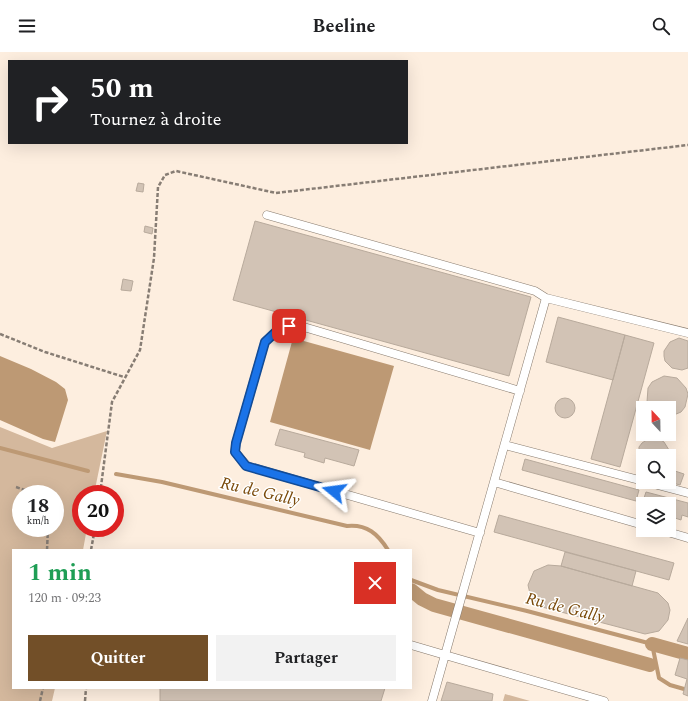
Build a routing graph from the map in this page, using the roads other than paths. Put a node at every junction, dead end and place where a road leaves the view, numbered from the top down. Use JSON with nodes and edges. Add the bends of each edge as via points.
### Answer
{"nodes":[{"id":1,"x":267,"y":215,"type":"dead end"},
{"id":2,"x":546,"y":298,"type":"junction"},
{"id":3,"x":688,"y":333,"type":"edge"},
{"id":4,"x":520,"y":391,"type":"junction"},
{"id":5,"x":505,"y":445,"type":"junction"},
{"id":6,"x":636,"y":479,"type":"edge"},
{"id":7,"x":494,"y":482,"type":"junction"},
{"id":8,"x":673,"y":489,"type":"edge"},
{"id":9,"x":688,"y":493,"type":"edge"},
{"id":10,"x":636,"y":523,"type":"edge"},
{"id":11,"x":480,"y":533,"type":"junction"},
{"id":12,"x":676,"y":534,"type":"edge"},
{"id":13,"x":688,"y":538,"type":"edge"},
{"id":14,"x":412,"y":645,"type":"edge"},
{"id":15,"x":445,"y":655,"type":"junction"},
{"id":16,"x":432,"y":701,"type":"edge"},
{"id":17,"x":604,"y":701,"type":"edge"}],
"edges":[{"from":1,"to":2,"type":"lane","via":[[534,291]]},
{"from":2,"to":3,"type":"lane"},
{"from":2,"to":4,"type":"lane"},
{"from":4,"to":5,"type":"lane"},
{"from":4,"to":11,"type":"lane","via":[[297,325],[289,326],[280,328],[265,342],[236,443],[235,452],[246,466]]},
{"from":5,"to":6,"type":"lane"},
{"from":5,"to":7,"type":"lane"},
{"from":7,"to":10,"type":"lane"},
{"from":7,"to":11,"type":"lane"},
{"from":8,"to":9,"type":"lane"},
{"from":11,"to":15,"type":"lane"},
{"from":12,"to":13,"type":"lane"},
{"from":14,"to":15,"type":"lane"},
{"from":15,"to":16,"type":"lane"},
{"from":15,"to":17,"type":"lane"}]}
